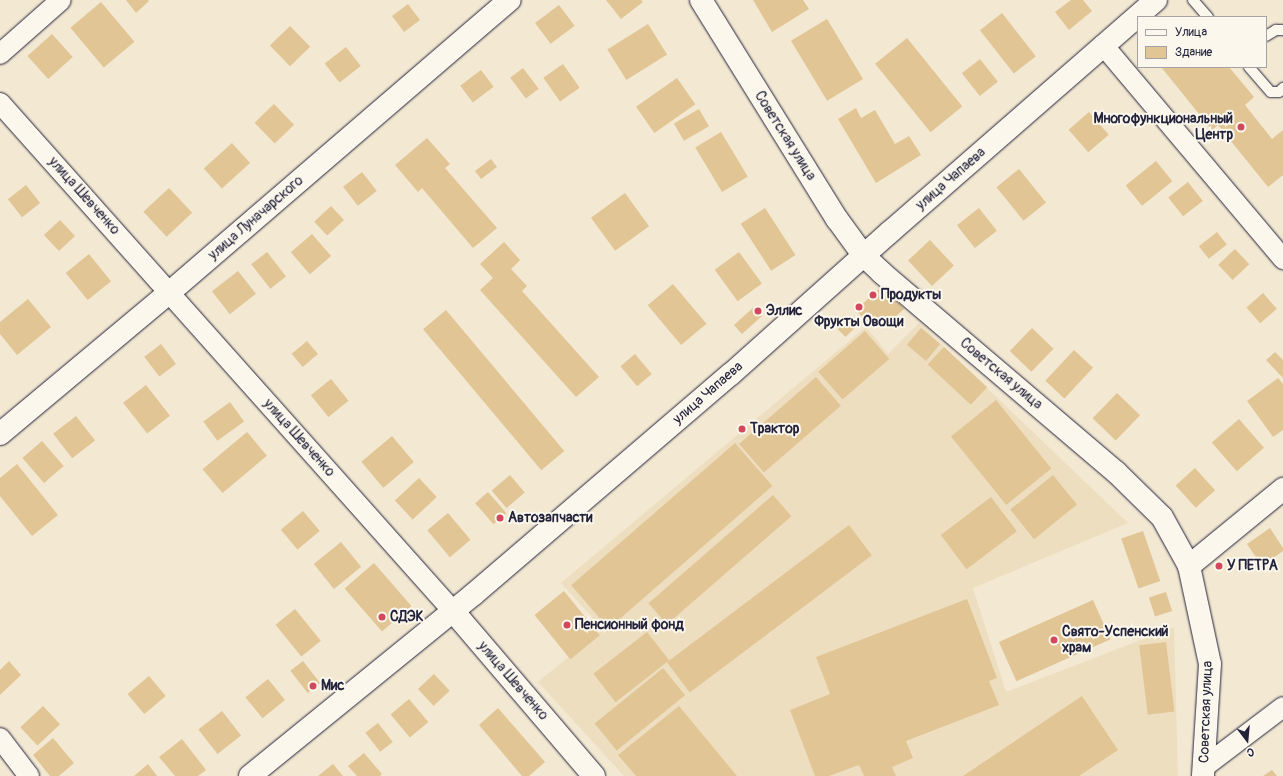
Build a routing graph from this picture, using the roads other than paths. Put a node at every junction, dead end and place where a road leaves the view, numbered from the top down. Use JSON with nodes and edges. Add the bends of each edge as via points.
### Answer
{"nodes":[{"id":1,"x":61,"y":0,"type":"edge"},
{"id":2,"x":510,"y":0,"type":"edge"},
{"id":3,"x":701,"y":0,"type":"edge"},
{"id":4,"x":1156,"y":0,"type":"edge"},
{"id":5,"x":1193,"y":0,"type":"edge"},
{"id":6,"x":1137,"y":16,"type":"edge"},
{"id":7,"x":1137,"y":16,"type":"edge"},
{"id":8,"x":1207,"y":16,"type":"edge"},
{"id":9,"x":1283,"y":30,"type":"edge"},
{"id":10,"x":1267,"y":35,"type":"edge"},
{"id":11,"x":1103,"y":45,"type":"junction"},
{"id":12,"x":0,"y":54,"type":"edge"},
{"id":13,"x":1250,"y":68,"type":"edge"},
{"id":14,"x":1283,"y":88,"type":"edge"},
{"id":15,"x":0,"y":103,"type":"edge"},
{"id":16,"x":864,"y":256,"type":"junction"},
{"id":17,"x":1283,"y":259,"type":"edge"},
{"id":18,"x":170,"y":292,"type":"junction"},
{"id":19,"x":0,"y":434,"type":"edge"},
{"id":20,"x":1283,"y":489,"type":"edge"},
{"id":21,"x":1189,"y":566,"type":"junction"},
{"id":22,"x":453,"y":611,"type":"junction"},
{"id":23,"x":1283,"y":707,"type":"edge"},
{"id":24,"x":0,"y":738,"type":"edge"},
{"id":25,"x":1204,"y":771,"type":"edge"},
{"id":26,"x":29,"y":776,"type":"edge"},
{"id":27,"x":250,"y":776,"type":"edge"},
{"id":28,"x":594,"y":776,"type":"edge"}],
"edges":[{"from":1,"to":12,"type":"street"},
{"from":2,"to":18,"type":"main road","name":"улица Луначарского"},
{"from":3,"to":16,"type":"main road","name":"Советская улица","via":[[837,219]]},
{"from":4,"to":7,"type":"main road","name":"улица Чапаева"},
{"from":5,"to":8,"type":"lane"},
{"from":6,"to":11,"type":"main road","name":"улица Чапаева"},
{"from":9,"to":10,"type":"lane","via":[[1276,30]]},
{"from":11,"to":16,"type":"main road","name":"улица Чапаева"},
{"from":11,"to":17,"type":"street"},
{"from":13,"to":14,"type":"lane","via":[[1272,92],[1279,92]]},
{"from":15,"to":18,"type":"street","name":"улица Шевченко"},
{"from":16,"to":21,"type":"main road","name":"Советская улица","via":[[1116,472],[1162,517]]},
{"from":16,"to":22,"type":"main road","name":"улица Чапаева","via":[[719,384]]},
{"from":18,"to":19,"type":"main road","name":"улица Луначарского"},
{"from":18,"to":22,"type":"street","name":"улица Шевченко"},
{"from":20,"to":21,"type":"main road"},
{"from":21,"to":25,"type":"main road","name":"Советская улица","via":[[1210,664]]},
{"from":22,"to":27,"type":"main road","name":"улица Чапаева"},
{"from":22,"to":28,"type":"main road","name":"улица Шевченко"},
{"from":23,"to":25,"type":"street"},
{"from":24,"to":26,"type":"street"}]}
